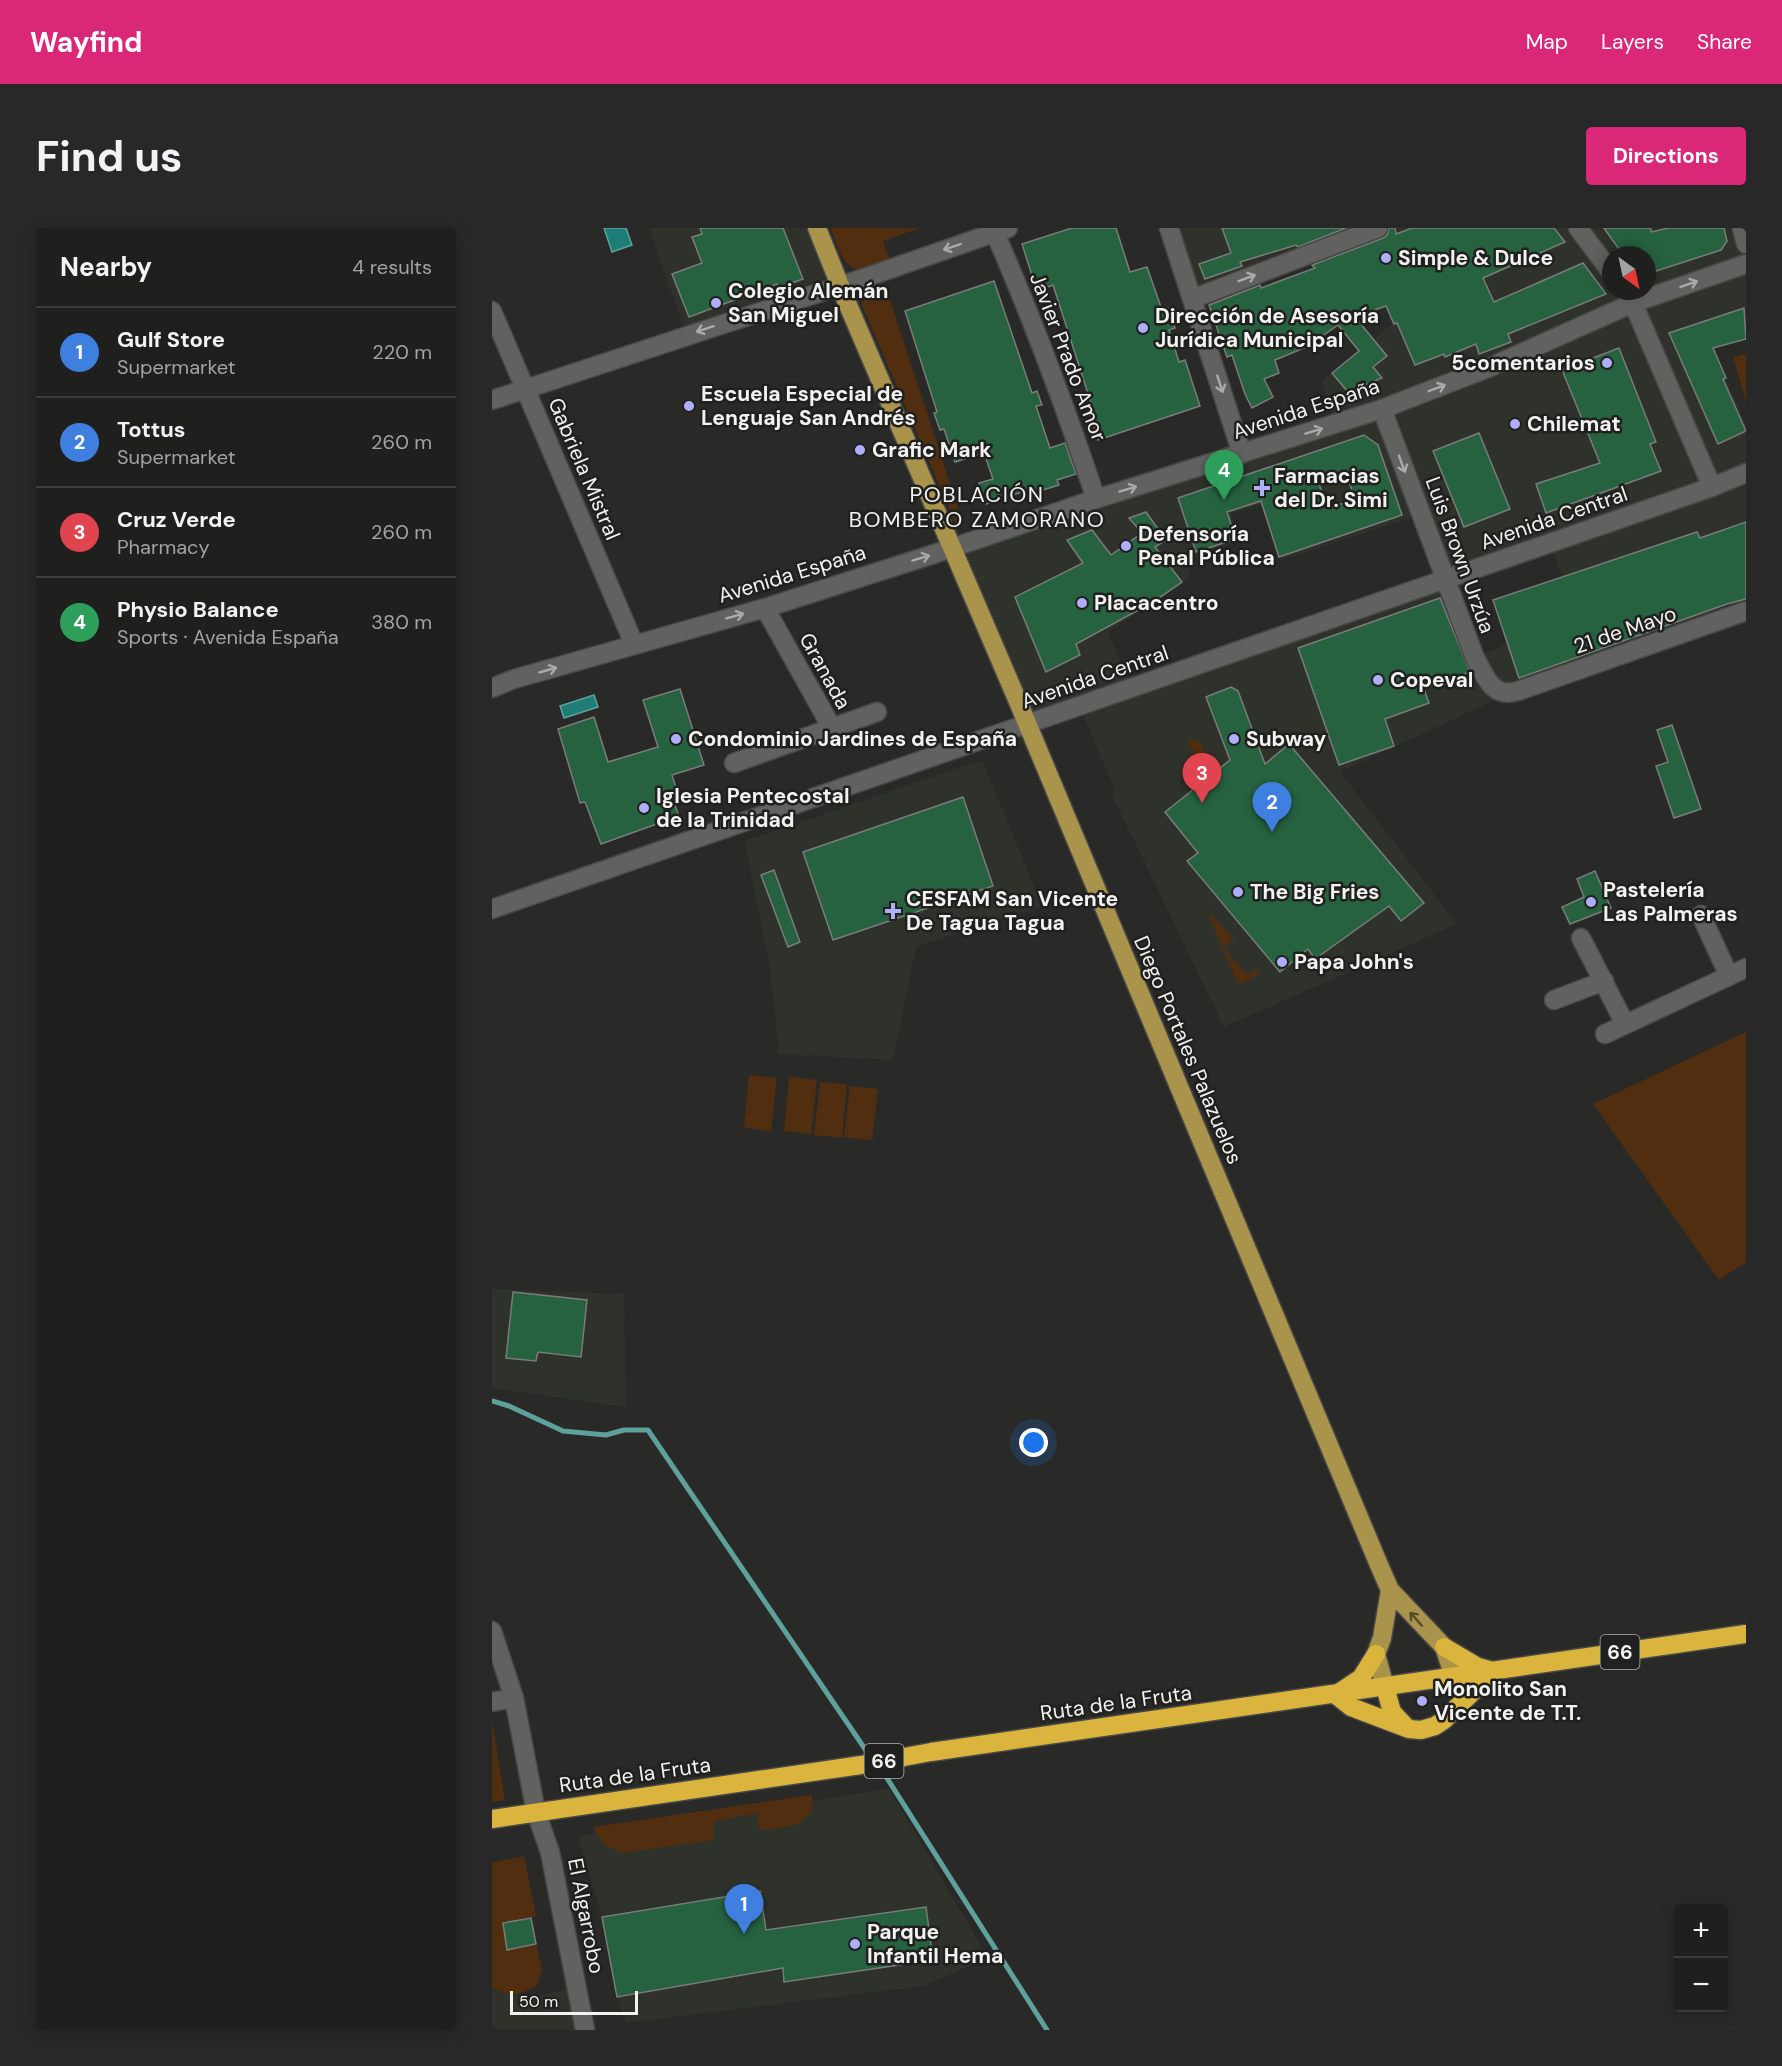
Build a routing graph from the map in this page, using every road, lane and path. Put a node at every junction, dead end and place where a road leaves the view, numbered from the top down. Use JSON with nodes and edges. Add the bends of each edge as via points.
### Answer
{"nodes":[{"id":1,"x":817,"y":228,"type":"edge"},
{"id":2,"x":1169,"y":228,"type":"edge"},
{"id":3,"x":1378,"y":228,"type":"edge"},
{"id":4,"x":1578,"y":228,"type":"edge"},
{"id":5,"x":1742,"y":228,"type":"edge"},
{"id":6,"x":1001,"y":230,"type":"edge"},
{"id":7,"x":1746,"y":244,"type":"edge"},
{"id":8,"x":1602,"y":260,"type":"edge"},
{"id":9,"x":1746,"y":264,"type":"edge"},
{"id":10,"x":840,"y":286,"type":"junction"},
{"id":11,"x":1656,"y":289,"type":"edge"},
{"id":12,"x":1192,"y":299,"type":"junction"},
{"id":13,"x":1623,"y":300,"type":"edge"},
{"id":14,"x":1630,"y":300,"type":"edge"},
{"id":15,"x":492,"y":310,"type":"edge"},
{"id":16,"x":525,"y":388,"type":"junction"},
{"id":17,"x":492,"y":400,"type":"edge"},
{"id":18,"x":1382,"y":409,"type":"junction"},
{"id":19,"x":1242,"y":454,"type":"junction"},
{"id":20,"x":1746,"y":473,"type":"edge"},
{"id":21,"x":1712,"y":487,"type":"junction"},
{"id":22,"x":1096,"y":499,"type":"junction"},
{"id":23,"x":953,"y":548,"type":"junction"},
{"id":24,"x":1445,"y":579,"type":"junction"},
{"id":25,"x":765,"y":608,"type":"junction"},
{"id":26,"x":1746,"y":611,"type":"edge"},
{"id":27,"x":634,"y":644,"type":"junction"},
{"id":28,"x":492,"y":688,"type":"edge"},
{"id":29,"x":1518,"y":691,"type":"joint"},
{"id":30,"x":877,"y":712,"type":"dead end"},
{"id":31,"x":1027,"y":724,"type":"junction"},
{"id":32,"x":832,"y":728,"type":"junction"},
{"id":33,"x":734,"y":763,"type":"dead end"},
{"id":34,"x":492,"y":909,"type":"edge"},
{"id":35,"x":1701,"y":915,"type":"dead end"},
{"id":36,"x":1581,"y":938,"type":"dead end"},
{"id":37,"x":1746,"y":968,"type":"edge"},
{"id":38,"x":1729,"y":976,"type":"junction"},
{"id":39,"x":1604,"y":981,"type":"junction"},
{"id":40,"x":1554,"y":1000,"type":"dead end"},
{"id":41,"x":1625,"y":1024,"type":"junction"},
{"id":42,"x":1605,"y":1034,"type":"dead end"},
{"id":43,"x":1390,"y":1590,"type":"junction"},
{"id":44,"x":492,"y":1631,"type":"edge"},
{"id":45,"x":1746,"y":1634,"type":"edge"},
{"id":46,"x":1444,"y":1647,"type":"junction"},
{"id":47,"x":1376,"y":1654,"type":"junction"},
{"id":48,"x":1494,"y":1671,"type":"junction"},
{"id":49,"x":1454,"y":1677,"type":"junction"},
{"id":50,"x":1385,"y":1687,"type":"junction"},
{"id":51,"x":1336,"y":1695,"type":"junction"},
{"id":52,"x":514,"y":1698,"type":"junction"},
{"id":53,"x":492,"y":1702,"type":"edge"},
{"id":54,"x":1452,"y":1713,"type":"junction"},
{"id":55,"x":1409,"y":1729,"type":"junction"},
{"id":56,"x":536,"y":1812,"type":"junction"},
{"id":57,"x":492,"y":1819,"type":"edge"},
{"id":58,"x":585,"y":2030,"type":"edge"}],
"edges":[{"from":1,"to":10,"type":"main road","name":"Diego Portales Palazuelos"},
{"from":2,"to":12,"type":"street"},
{"from":12,"to":3,"type":"street","one_way":true},
{"from":4,"to":8,"type":"street"},
{"from":5,"to":7,"type":"street"},
{"from":6,"to":10,"type":"street","one_way":true},
{"from":6,"to":22,"type":"street","name":"Javier Prado Amor"},
{"from":11,"to":9,"type":"street","name":"Avenida España","one_way":true},
{"from":10,"to":16,"type":"street","one_way":true},
{"from":10,"to":23,"type":"main road","name":"Diego Portales Palazuelos"},
{"from":12,"to":19,"type":"street","one_way":true},
{"from":18,"to":13,"type":"street","name":"Avenida España","one_way":true,"via":[[1488,368]]},
{"from":14,"to":21,"type":"street"},
{"from":15,"to":16,"type":"street","name":"Gabriela Mistral"},
{"from":16,"to":17,"type":"street"},
{"from":16,"to":27,"type":"street","name":"Gabriela Mistral"},
{"from":19,"to":18,"type":"street","name":"Avenida España","one_way":true},
{"from":18,"to":24,"type":"street","name":"Luis Brown Urzúa","one_way":true},
{"from":22,"to":19,"type":"street","name":"Avenida España","one_way":true},
{"from":20,"to":21,"type":"street","name":"Avenida Central"},
{"from":21,"to":24,"type":"street","name":"Avenida Central"},
{"from":22,"to":23,"type":"street","name":"Avenida España"},
{"from":25,"to":23,"type":"street","name":"Avenida España","one_way":true},
{"from":23,"to":31,"type":"main road","name":"Diego Portales Palazuelos"},
{"from":24,"to":29,"type":"street","name":"Luis Brown Urzúa","via":[[1475,658],[1490,684],[1508,694]]},
{"from":24,"to":31,"type":"street","name":"Avenida Central"},
{"from":27,"to":25,"type":"street","name":"Avenida España","one_way":true},
{"from":25,"to":32,"type":"street","name":"Granada"},
{"from":26,"to":29,"type":"street","name":"21 de Mayo"},
{"from":28,"to":27,"type":"street","name":"Avenida España","one_way":true},
{"from":30,"to":32,"type":"street"},
{"from":31,"to":34,"type":"street","name":"Avenida Central"},
{"from":31,"to":43,"type":"main road","name":"Diego Portales Palazuelos"},
{"from":32,"to":33,"type":"street","name":"Granada"},
{"from":35,"to":38,"type":"street"},
{"from":36,"to":39,"type":"street"},
{"from":37,"to":38,"type":"street"},
{"from":38,"to":41,"type":"street"},
{"from":39,"to":40,"type":"street"},
{"from":39,"to":41,"type":"street"},
{"from":41,"to":42,"type":"street"},
{"from":46,"to":43,"type":"main road","one_way":true},
{"from":43,"to":47,"type":"main road"},
{"from":44,"to":52,"type":"street","name":"El Algarrobo"},
{"from":45,"to":48,"type":"highway","name":"Ruta de la Fruta","number":"66"},
{"from":46,"to":48,"type":"highway","via":[[1478,1667]]},
{"from":46,"to":49,"type":"main road"},
{"from":47,"to":50,"type":"main road"},
{"from":47,"to":51,"type":"highway","via":[[1361,1678]]},
{"from":48,"to":49,"type":"highway","name":"Ruta de la Fruta","number":"66"},
{"from":48,"to":54,"type":"highway"},
{"from":49,"to":50,"type":"highway","name":"Ruta de la Fruta","number":"66"},
{"from":49,"to":54,"type":"highway","via":[[1457,1692]]},
{"from":50,"to":51,"type":"highway","name":"Ruta de la Fruta","number":"66"},
{"from":50,"to":55,"type":"highway","via":[[1392,1712]]},
{"from":51,"to":55,"type":"highway","via":[[1351,1707]]},
{"from":51,"to":56,"type":"highway","name":"Ruta de la Fruta","number":"66"},
{"from":52,"to":53,"type":"street"},
{"from":52,"to":56,"type":"street","name":"El Algarrobo"},
{"from":54,"to":55,"type":"highway","via":[[1435,1726]]},
{"from":56,"to":57,"type":"highway","name":"Ruta de la Fruta","number":"66"},
{"from":56,"to":58,"type":"street","name":"El Algarrobo","via":[[550,1852]]}]}
